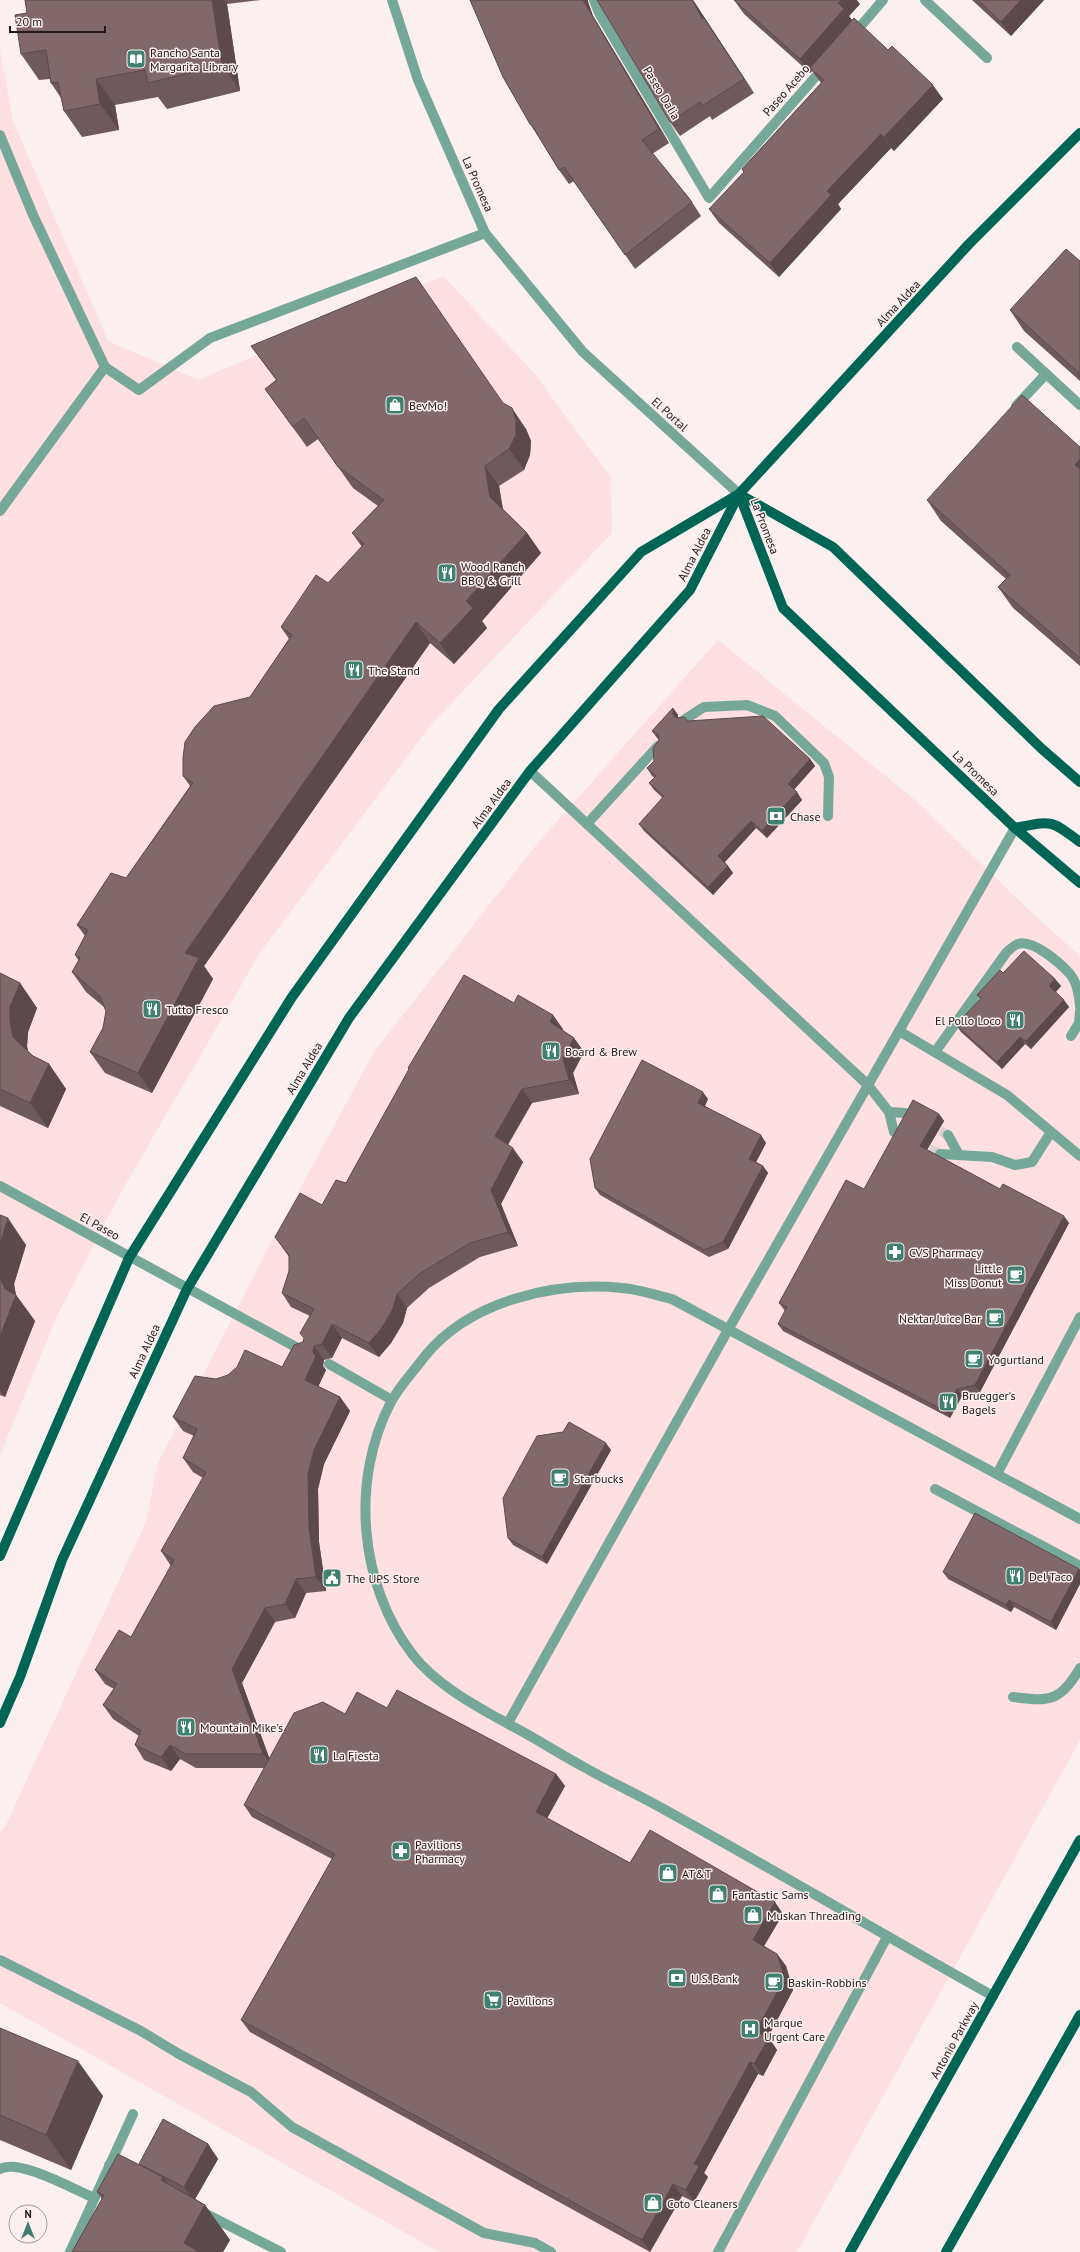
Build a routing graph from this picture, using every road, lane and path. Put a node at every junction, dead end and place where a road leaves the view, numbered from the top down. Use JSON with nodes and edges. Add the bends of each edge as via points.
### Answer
{"nodes":[{"id":1,"x":392,"y":0,"type":"edge"},
{"id":2,"x":594,"y":0,"type":"edge"},
{"id":3,"x":883,"y":0,"type":"edge"},
{"id":4,"x":925,"y":0,"type":"edge"},
{"id":5,"x":846,"y":42,"type":"edge"},
{"id":6,"x":987,"y":58,"type":"dead end"},
{"id":7,"x":830,"y":60,"type":"edge"},
{"id":8,"x":1080,"y":133,"type":"edge"},
{"id":9,"x":0,"y":135,"type":"edge"},
{"id":10,"x":709,"y":198,"type":"joint"},
{"id":11,"x":485,"y":233,"type":"junction"},
{"id":12,"x":1017,"y":347,"type":"dead end"},
{"id":13,"x":583,"y":352,"type":"joint"},
{"id":14,"x":104,"y":367,"type":"junction"},
{"id":15,"x":1046,"y":374,"type":"junction"},
{"id":16,"x":1080,"y":405,"type":"edge"},
{"id":17,"x":1008,"y":414,"type":"edge"},
{"id":18,"x":739,"y":494,"type":"junction"},
{"id":19,"x":0,"y":511,"type":"edge"},
{"id":20,"x":684,"y":720,"type":"edge"},
{"id":21,"x":658,"y":746,"type":"edge"},
{"id":22,"x":530,"y":771,"type":"junction"},
{"id":23,"x":1080,"y":782,"type":"edge"},
{"id":24,"x":828,"y":816,"type":"dead end"},
{"id":25,"x":587,"y":824,"type":"junction"},
{"id":26,"x":1015,"y":828,"type":"junction"},
{"id":27,"x":1080,"y":842,"type":"edge"},
{"id":28,"x":1080,"y":884,"type":"edge"},
{"id":29,"x":1080,"y":1006,"type":"edge"},
{"id":30,"x":1080,"y":1011,"type":"edge"},
{"id":31,"x":899,"y":1031,"type":"junction"},
{"id":32,"x":1072,"y":1036,"type":"dead end"},
{"id":33,"x":935,"y":1052,"type":"junction"},
{"id":34,"x":868,"y":1085,"type":"junction"},
{"id":35,"x":889,"y":1112,"type":"junction"},
{"id":36,"x":905,"y":1113,"type":"edge"},
{"id":37,"x":894,"y":1132,"type":"edge"},
{"id":38,"x":1051,"y":1132,"type":"junction"},
{"id":39,"x":948,"y":1135,"type":"tunnel mouth"},
{"id":40,"x":940,"y":1154,"type":"tunnel mouth"},
{"id":41,"x":959,"y":1155,"type":"junction"},
{"id":42,"x":1080,"y":1156,"type":"edge"},
{"id":43,"x":0,"y":1186,"type":"edge"},
{"id":44,"x":129,"y":1258,"type":"junction"},
{"id":45,"x":187,"y":1289,"type":"junction"},
{"id":46,"x":1080,"y":1317,"type":"edge"},
{"id":47,"x":728,"y":1330,"type":"junction"},
{"id":48,"x":307,"y":1353,"type":"edge"},
{"id":49,"x":329,"y":1364,"type":"dead end"},
{"id":50,"x":392,"y":1400,"type":"junction"},
{"id":51,"x":997,"y":1474,"type":"junction"},
{"id":52,"x":935,"y":1489,"type":"dead end"},
{"id":53,"x":1080,"y":1519,"type":"edge"},
{"id":54,"x":0,"y":1556,"type":"edge"},
{"id":55,"x":1080,"y":1566,"type":"edge"},
{"id":56,"x":1080,"y":1668,"type":"edge"},
{"id":57,"x":1013,"y":1697,"type":"dead end"},
{"id":58,"x":0,"y":1723,"type":"edge"},
{"id":59,"x":508,"y":1723,"type":"junction"},
{"id":60,"x":1080,"y":1840,"type":"edge"},
{"id":61,"x":887,"y":1937,"type":"junction"},
{"id":62,"x":0,"y":1960,"type":"edge"},
{"id":63,"x":993,"y":1996,"type":"junction"},
{"id":64,"x":1080,"y":2015,"type":"edge"},
{"id":65,"x":133,"y":2114,"type":"dead end"},
{"id":66,"x":109,"y":2165,"type":"junction"},
{"id":67,"x":0,"y":2169,"type":"edge"},
{"id":68,"x":130,"y":2175,"type":"edge"},
{"id":69,"x":94,"y":2198,"type":"junction"},
{"id":70,"x":192,"y":2207,"type":"edge"},
{"id":71,"x":70,"y":2252,"type":"edge"},
{"id":72,"x":281,"y":2252,"type":"edge"},
{"id":73,"x":551,"y":2252,"type":"edge"},
{"id":74,"x":718,"y":2252,"type":"edge"},
{"id":75,"x":850,"y":2252,"type":"edge"},
{"id":76,"x":946,"y":2252,"type":"edge"}],
"edges":[{"from":1,"to":11,"type":"street","name":"La Promesa","via":[[418,80]]},
{"from":2,"to":10,"type":"street","name":"Paseo Dalia","via":[[603,20]]},
{"from":3,"to":5,"type":"street"},
{"from":4,"to":6,"type":"street"},
{"from":7,"to":10,"type":"street","name":"Paseo Acebo"},
{"from":8,"to":18,"type":"main road","name":"Alma Aldea","via":[[969,244]]},
{"from":9,"to":14,"type":"street","via":[[33,214]]},
{"from":11,"to":13,"type":"street","name":"La Promesa"},
{"from":11,"to":14,"type":"street","via":[[210,338],[139,390]]},
{"from":12,"to":15,"type":"street"},
{"from":13,"to":18,"type":"street","name":"El Portal"},
{"from":14,"to":19,"type":"street"},
{"from":15,"to":16,"type":"street"},
{"from":15,"to":17,"type":"street"},
{"from":18,"to":22,"type":"main road","name":"Alma Aldea","via":[[690,590]]},
{"from":18,"to":23,"type":"main road","name":"La Promesa","via":[[833,547],[1042,749]]},
{"from":18,"to":26,"type":"main road","name":"La Promesa","via":[[783,608]]},
{"from":18,"to":44,"type":"main road","name":"Alma Aldea","via":[[641,552],[499,710],[292,997]]},
{"from":20,"to":24,"type":"street","via":[[704,707],[747,705],[776,716],[824,764],[829,777]]},
{"from":21,"to":25,"type":"street"},
{"from":22,"to":25,"type":"street"},
{"from":22,"to":45,"type":"main road","name":"Alma Aldea","via":[[349,1018]]},
{"from":25,"to":34,"type":"street"},
{"from":26,"to":27,"type":"main road","via":[[1046,822],[1057,824]]},
{"from":26,"to":28,"type":"main road","name":"La Promesa"},
{"from":26,"to":31,"type":"street"},
{"from":29,"to":33,"type":"street","via":[[1078,991],[1070,974],[1038,948],[1027,943],[1017,944],[1006,953]]},
{"from":30,"to":32,"type":"street","via":[[1079,1023]]},
{"from":31,"to":33,"type":"street"},
{"from":31,"to":34,"type":"street"},
{"from":33,"to":38,"type":"street","via":[[1007,1095]]},
{"from":34,"to":35,"type":"street"},
{"from":34,"to":47,"type":"street"},
{"from":35,"to":36,"type":"street"},
{"from":35,"to":37,"type":"street"},
{"from":38,"to":41,"type":"street","via":[[1032,1162],[1015,1165],[992,1157]]},
{"from":38,"to":42,"type":"street"},
{"from":39,"to":41,"type":"street"},
{"from":40,"to":41,"type":"street"},
{"from":43,"to":44,"type":"street","name":"El Paseo"},
{"from":44,"to":45,"type":"street","name":"El Paseo"},
{"from":44,"to":54,"type":"main road","name":"Alma Aldea"},
{"from":45,"to":48,"type":"street","name":"El Paseo"},
{"from":45,"to":58,"type":"main road","name":"Alma Aldea","via":[[62,1560],[20,1677]]},
{"from":46,"to":51,"type":"street"},
{"from":47,"to":50,"type":"street","via":[[672,1299],[623,1288],[567,1287],[520,1297],[474,1316],[435,1344]]},
{"from":47,"to":51,"type":"street"},
{"from":47,"to":59,"type":"street"},
{"from":49,"to":50,"type":"street"},
{"from":50,"to":59,"type":"street","via":[[381,1425],[368,1470],[366,1520],[372,1568],[389,1616],[414,1656],[450,1689]]},
{"from":51,"to":53,"type":"street"},
{"from":52,"to":55,"type":"street"},
{"from":56,"to":57,"type":"street","via":[[1069,1686],[1056,1697],[1034,1700]]},
{"from":59,"to":61,"type":"street"},
{"from":60,"to":63,"type":"main road","name":"Antonio Parkway"},
{"from":61,"to":63,"type":"street"},
{"from":61,"to":74,"type":"street"},
{"from":62,"to":73,"type":"street","via":[[141,2031],[251,2092],[292,2127],[484,2233],[535,2244]]},
{"from":63,"to":75,"type":"main road","name":"Antonio Parkway"},
{"from":64,"to":76,"type":"main road"},
{"from":65,"to":66,"type":"street"},
{"from":66,"to":68,"type":"street"},
{"from":66,"to":69,"type":"street"},
{"from":67,"to":69,"type":"street","via":[[5,2166],[27,2168]]},
{"from":69,"to":71,"type":"street"},
{"from":70,"to":72,"type":"street"}]}
